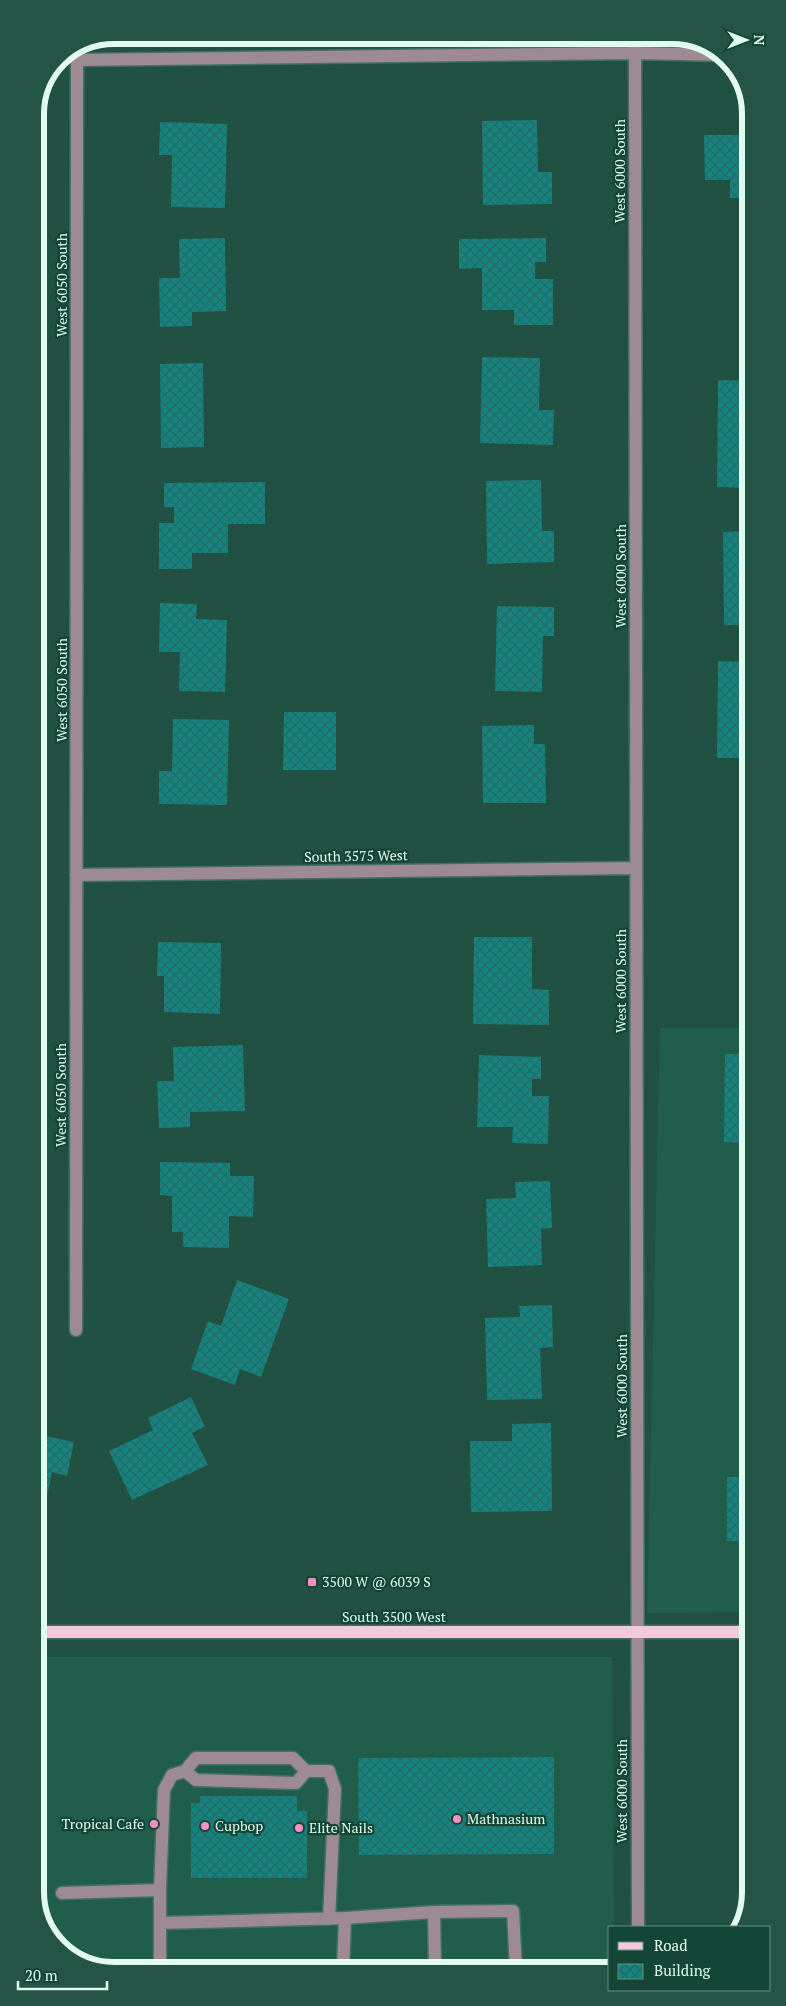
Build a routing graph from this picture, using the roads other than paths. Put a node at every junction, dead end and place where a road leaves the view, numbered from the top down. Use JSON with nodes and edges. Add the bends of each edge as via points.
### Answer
{"nodes":[{"id":1,"x":635,"y":44,"type":"edge"},
{"id":2,"x":635,"y":54,"type":"junction"},
{"id":3,"x":77,"y":55,"type":"edge"},
{"id":4,"x":710,"y":55,"type":"edge"},
{"id":5,"x":636,"y":868,"type":"junction"},
{"id":6,"x":76,"y":874,"type":"junction"},
{"id":7,"x":76,"y":1330,"type":"dead end"},
{"id":8,"x":44,"y":1632,"type":"edge"},
{"id":9,"x":636,"y":1632,"type":"junction"},
{"id":10,"x":742,"y":1632,"type":"edge"},
{"id":11,"x":185,"y":1770,"type":"junction"},
{"id":12,"x":306,"y":1771,"type":"junction"},
{"id":13,"x":160,"y":1890,"type":"junction"},
{"id":14,"x":62,"y":1893,"type":"dead end"},
{"id":15,"x":434,"y":1912,"type":"junction"},
{"id":16,"x":345,"y":1918,"type":"junction"},
{"id":17,"x":329,"y":1919,"type":"junction"},
{"id":18,"x":160,"y":1923,"type":"junction"},
{"id":19,"x":638,"y":1926,"type":"edge"},
{"id":20,"x":160,"y":1962,"type":"edge"},
{"id":21,"x":343,"y":1962,"type":"edge"},
{"id":22,"x":435,"y":1962,"type":"edge"},
{"id":23,"x":516,"y":1962,"type":"edge"}],
"edges":[{"from":1,"to":2,"type":"street","name":"West 6000 South"},
{"from":2,"to":3,"type":"street"},
{"from":2,"to":4,"type":"street"},
{"from":2,"to":5,"type":"street","name":"West 6000 South"},
{"from":3,"to":6,"type":"street","name":"West 6050 South"},
{"from":5,"to":6,"type":"street","name":"South 3575 West"},
{"from":5,"to":9,"type":"street","name":"West 6000 South"},
{"from":6,"to":7,"type":"street","name":"West 6050 South"},
{"from":8,"to":9,"type":"main road","name":"South 3500 West"},
{"from":9,"to":10,"type":"main road","name":"South 3500 West"},
{"from":9,"to":19,"type":"street","name":"West 6000 South"},
{"from":11,"to":12,"type":"street","via":[[196,1780],[296,1782]]},
{"from":11,"to":12,"type":"street","via":[[196,1758],[294,1758]]},
{"from":11,"to":13,"type":"street","via":[[172,1775],[164,1790]]},
{"from":12,"to":17,"type":"street","via":[[329,1771],[335,1788]]},
{"from":13,"to":14,"type":"street"},
{"from":13,"to":18,"type":"street"},
{"from":15,"to":16,"type":"street"},
{"from":15,"to":22,"type":"street"},
{"from":15,"to":23,"type":"street","via":[[513,1911]]},
{"from":16,"to":17,"type":"street"},
{"from":16,"to":21,"type":"street"},
{"from":17,"to":18,"type":"street"},
{"from":18,"to":20,"type":"street"}]}
